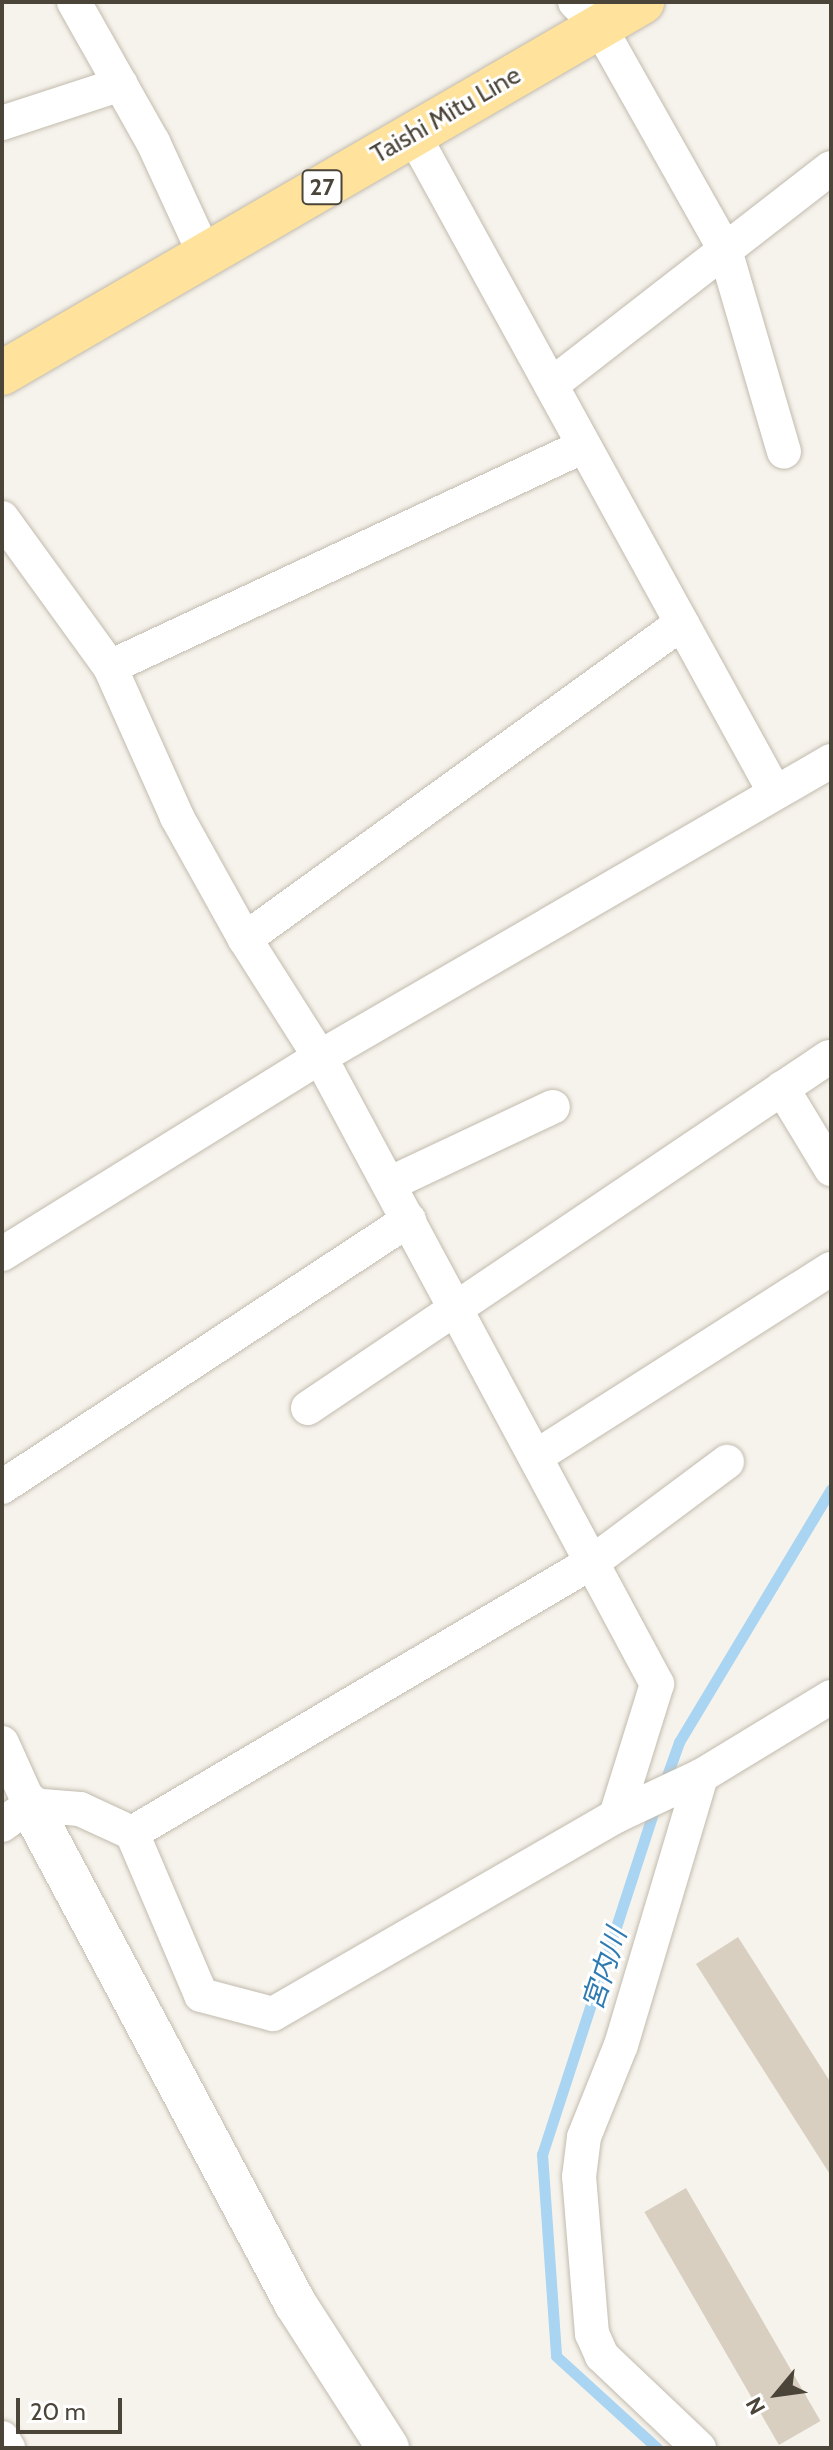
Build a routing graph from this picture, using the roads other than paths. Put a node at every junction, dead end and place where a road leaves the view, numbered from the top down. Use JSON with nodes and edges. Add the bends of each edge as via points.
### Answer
{"nodes":[{"id":1,"x":74,"y":2,"type":"edge"},
{"id":2,"x":642,"y":2,"type":"edge"},
{"id":3,"x":587,"y":14,"type":"edge"},
{"id":4,"x":121,"y":84,"type":"junction"},
{"id":5,"x":2,"y":123,"type":"edge"},
{"id":6,"x":413,"y":134,"type":"junction"},
{"id":7,"x":831,"y":168,"type":"edge"},
{"id":8,"x":725,"y":250,"type":"junction"},
{"id":9,"x":205,"y":255,"type":"junction"},
{"id":10,"x":2,"y":373,"type":"edge"},
{"id":11,"x":551,"y":385,"type":"junction"},
{"id":12,"x":584,"y":446,"type":"junction"},
{"id":13,"x":784,"y":452,"type":"dead end"},
{"id":14,"x":2,"y":518,"type":"edge"},
{"id":15,"x":682,"y":623,"type":"junction"},
{"id":16,"x":110,"y":667,"type":"junction"},
{"id":17,"x":831,"y":761,"type":"edge"},
{"id":18,"x":774,"y":791,"type":"junction"},
{"id":19,"x":245,"y":939,"type":"junction"},
{"id":20,"x":320,"y":1057,"type":"junction"},
{"id":21,"x":829,"y":1057,"type":"dead end"},
{"id":22,"x":782,"y":1088,"type":"junction"},
{"id":23,"x":553,"y":1107,"type":"dead end"},
{"id":24,"x":831,"y":1169,"type":"edge"},
{"id":25,"x":389,"y":1184,"type":"junction"},
{"id":26,"x":409,"y":1220,"type":"junction"},
{"id":27,"x":2,"y":1254,"type":"edge"},
{"id":28,"x":831,"y":1269,"type":"edge"},
{"id":29,"x":456,"y":1307,"type":"junction"},
{"id":30,"x":308,"y":1408,"type":"dead end"},
{"id":31,"x":537,"y":1456,"type":"junction"},
{"id":32,"x":727,"y":1462,"type":"dead end"},
{"id":33,"x":2,"y":1487,"type":"edge"},
{"id":34,"x":594,"y":1561,"type":"junction"},
{"id":35,"x":831,"y":1697,"type":"edge"},
{"id":36,"x":2,"y":1743,"type":"edge"},
{"id":37,"x":701,"y":1776,"type":"junction"},
{"id":38,"x":16,"y":1815,"type":"edge"},
{"id":39,"x":616,"y":1816,"type":"junction"},
{"id":40,"x":132,"y":1833,"type":"junction"},
{"id":41,"x":2,"y":2438,"type":"edge"},
{"id":42,"x":8,"y":2448,"type":"edge"},
{"id":43,"x":388,"y":2448,"type":"edge"},
{"id":44,"x":699,"y":2448,"type":"edge"}],
"edges":[{"from":1,"to":4,"type":"street"},
{"from":2,"to":3,"type":"main road","name":"Taishi Mitu Line","number":"27"},
{"from":3,"to":6,"type":"main road","name":"Taishi Mitu Line","number":"27"},
{"from":3,"to":8,"type":"street"},
{"from":4,"to":5,"type":"street"},
{"from":4,"to":9,"type":"street"},
{"from":6,"to":9,"type":"main road","name":"Taishi Mitu Line","number":"27"},
{"from":6,"to":11,"type":"street"},
{"from":7,"to":8,"type":"street"},
{"from":8,"to":11,"type":"street"},
{"from":8,"to":13,"type":"street"},
{"from":9,"to":10,"type":"main road","name":"Taishi Mitu Line","number":"27"},
{"from":11,"to":12,"type":"street"},
{"from":12,"to":15,"type":"street"},
{"from":12,"to":16,"type":"street"},
{"from":14,"to":16,"type":"street"},
{"from":15,"to":18,"type":"street"},
{"from":15,"to":19,"type":"street"},
{"from":16,"to":19,"type":"street","via":[[177,817]]},
{"from":17,"to":18,"type":"street"},
{"from":18,"to":20,"type":"street"},
{"from":19,"to":20,"type":"street"},
{"from":20,"to":25,"type":"street"},
{"from":20,"to":27,"type":"street"},
{"from":21,"to":22,"type":"street"},
{"from":22,"to":24,"type":"street"},
{"from":22,"to":29,"type":"street"},
{"from":23,"to":25,"type":"street"},
{"from":25,"to":26,"type":"street"},
{"from":26,"to":29,"type":"street"},
{"from":26,"to":33,"type":"street"},
{"from":28,"to":31,"type":"street"},
{"from":29,"to":30,"type":"street"},
{"from":29,"to":31,"type":"street"},
{"from":31,"to":34,"type":"street"},
{"from":32,"to":34,"type":"street"},
{"from":34,"to":39,"type":"street","via":[[657,1684]]},
{"from":34,"to":40,"type":"street"},
{"from":35,"to":37,"type":"street"},
{"from":36,"to":38,"type":"street"},
{"from":37,"to":39,"type":"street"},
{"from":37,"to":44,"type":"street","via":[[621,2045],[584,2137],[579,2177],[592,2334],[602,2356]]},
{"from":38,"to":40,"type":"street","via":[[80,1809]]},
{"from":38,"to":43,"type":"street","via":[[295,2303]]},
{"from":39,"to":40,"type":"street","via":[[273,2014],[201,1995]]},
{"from":41,"to":42,"type":"street"}]}
